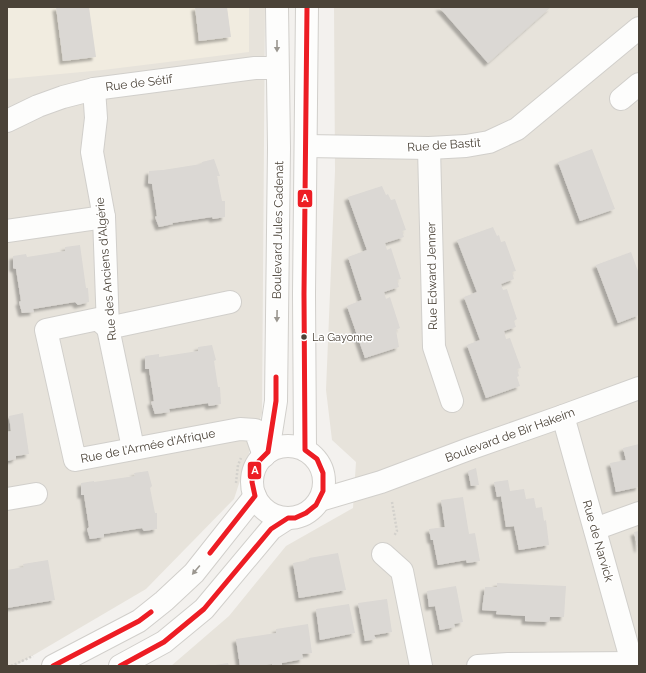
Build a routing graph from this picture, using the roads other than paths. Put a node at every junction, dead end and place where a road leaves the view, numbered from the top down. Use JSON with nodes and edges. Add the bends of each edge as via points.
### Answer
{"nodes":[{"id":1,"x":277,"y":7,"type":"edge"},
{"id":2,"x":307,"y":7,"type":"edge"},
{"id":3,"x":639,"y":28,"type":"edge"},
{"id":4,"x":277,"y":68,"type":"junction"},
{"id":5,"x":639,"y":84,"type":"edge"},
{"id":6,"x":94,"y":89,"type":"junction"},
{"id":7,"x":620,"y":99,"type":"dead end"},
{"id":8,"x":7,"y":121,"type":"edge"},
{"id":9,"x":306,"y":146,"type":"junction"},
{"id":10,"x":429,"y":148,"type":"junction"},
{"id":11,"x":104,"y":217,"type":"junction"},
{"id":12,"x":7,"y":231,"type":"edge"},
{"id":13,"x":230,"y":302,"type":"dead end"},
{"id":14,"x":108,"y":328,"type":"junction"},
{"id":15,"x":639,"y":388,"type":"edge"},
{"id":16,"x":452,"y":401,"type":"dead end"},
{"id":17,"x":563,"y":416,"type":"junction"},
{"id":18,"x":133,"y":448,"type":"junction"},
{"id":19,"x":305,"y":450,"type":"junction"},
{"id":20,"x":266,"y":454,"type":"junction"},
{"id":21,"x":323,"y":473,"type":"junction"},
{"id":22,"x":381,"y":482,"type":"junction"},
{"id":23,"x":246,"y":492,"type":"junction"},
{"id":24,"x":36,"y":494,"type":"dead end"},
{"id":25,"x":7,"y":499,"type":"edge"},
{"id":26,"x":320,"y":500,"type":"junction"},
{"id":27,"x":639,"y":513,"type":"edge"},
{"id":28,"x":288,"y":518,"type":"junction"},
{"id":29,"x":595,"y":529,"type":"junction"},
{"id":30,"x":383,"y":554,"type":"road end"},
{"id":31,"x":45,"y":660,"type":"edge"},
{"id":32,"x":632,"y":665,"type":"edge"},
{"id":33,"x":120,"y":666,"type":"edge"},
{"id":34,"x":421,"y":666,"type":"edge"},
{"id":35,"x":478,"y":666,"type":"edge"}],
"edges":[{"from":1,"to":4,"type":"street","name":"Boulevard Jules Cadenat","one_way":true},
{"from":2,"to":9,"type":"street"},
{"from":3,"to":10,"type":"street","name":"Rue de Bastit","via":[[517,128],[489,142]]},
{"from":4,"to":6,"type":"street","name":"Rue de Sétif","via":[[255,68]]},
{"from":4,"to":20,"type":"street","name":"Boulevard Jules Cadenat","one_way":true,"via":[[279,148],[276,402]]},
{"from":5,"to":7,"type":"street"},
{"from":6,"to":8,"type":"street","name":"Rue de Sétif","via":[[38,106]]},
{"from":6,"to":11,"type":"street","name":"Rue des Anciens d'Algérie","via":[[96,118],[92,152]]},
{"from":9,"to":10,"type":"street","name":"Rue de Bastit"},
{"from":9,"to":19,"type":"street"},
{"from":10,"to":16,"type":"street","name":"Rue Edward Jenner","via":[[434,347]]},
{"from":11,"to":12,"type":"street"},
{"from":11,"to":14,"type":"street","name":"Rue des Anciens d'Algérie"},
{"from":13,"to":14,"type":"street"},
{"from":14,"to":18,"type":"street","name":"Rue des Anciens d'Algérie"},
{"from":14,"to":18,"type":"street","name":"Rue de l'Armée d'Afrique","via":[[98,319],[46,330],[75,460]]},
{"from":15,"to":17,"type":"street","name":"Boulevard de Bir Hakeim"},
{"from":17,"to":22,"type":"street","name":"Boulevard de Bir Hakeim"},
{"from":17,"to":29,"type":"street","name":"Rue de Narvick"},
{"from":18,"to":20,"type":"street","name":"Rue de l'Armée d'Afrique","via":[[240,429],[255,430]]},
{"from":19,"to":20,"type":"street","via":[[286,446]]},
{"from":19,"to":21,"type":"street","via":[[316,459]]},
{"from":20,"to":23,"type":"street","via":[[255,467],[252,482]]},
{"from":21,"to":22,"type":"street","name":"Boulevard de Bir Hakeim","via":[[340,479]]},
{"from":21,"to":26,"type":"street","via":[[324,487]]},
{"from":22,"to":26,"type":"street","name":"Boulevard de Bir Hakeim"},
{"from":23,"to":28,"type":"street","via":[[274,516]]},
{"from":23,"to":31,"type":"street","one_way":true,"via":[[194,573],[164,601],[139,621]]},
{"from":24,"to":25,"type":"street"},
{"from":26,"to":28,"type":"street","via":[[312,510],[295,518]]},
{"from":27,"to":29,"type":"street"},
{"from":28,"to":33,"type":"street","via":[[271,529],[204,609],[164,642]]},
{"from":29,"to":32,"type":"street","name":"Rue de Narvick"},
{"from":30,"to":34,"type":"street","via":[[402,571]]},
{"from":32,"to":35,"type":"street"}]}
